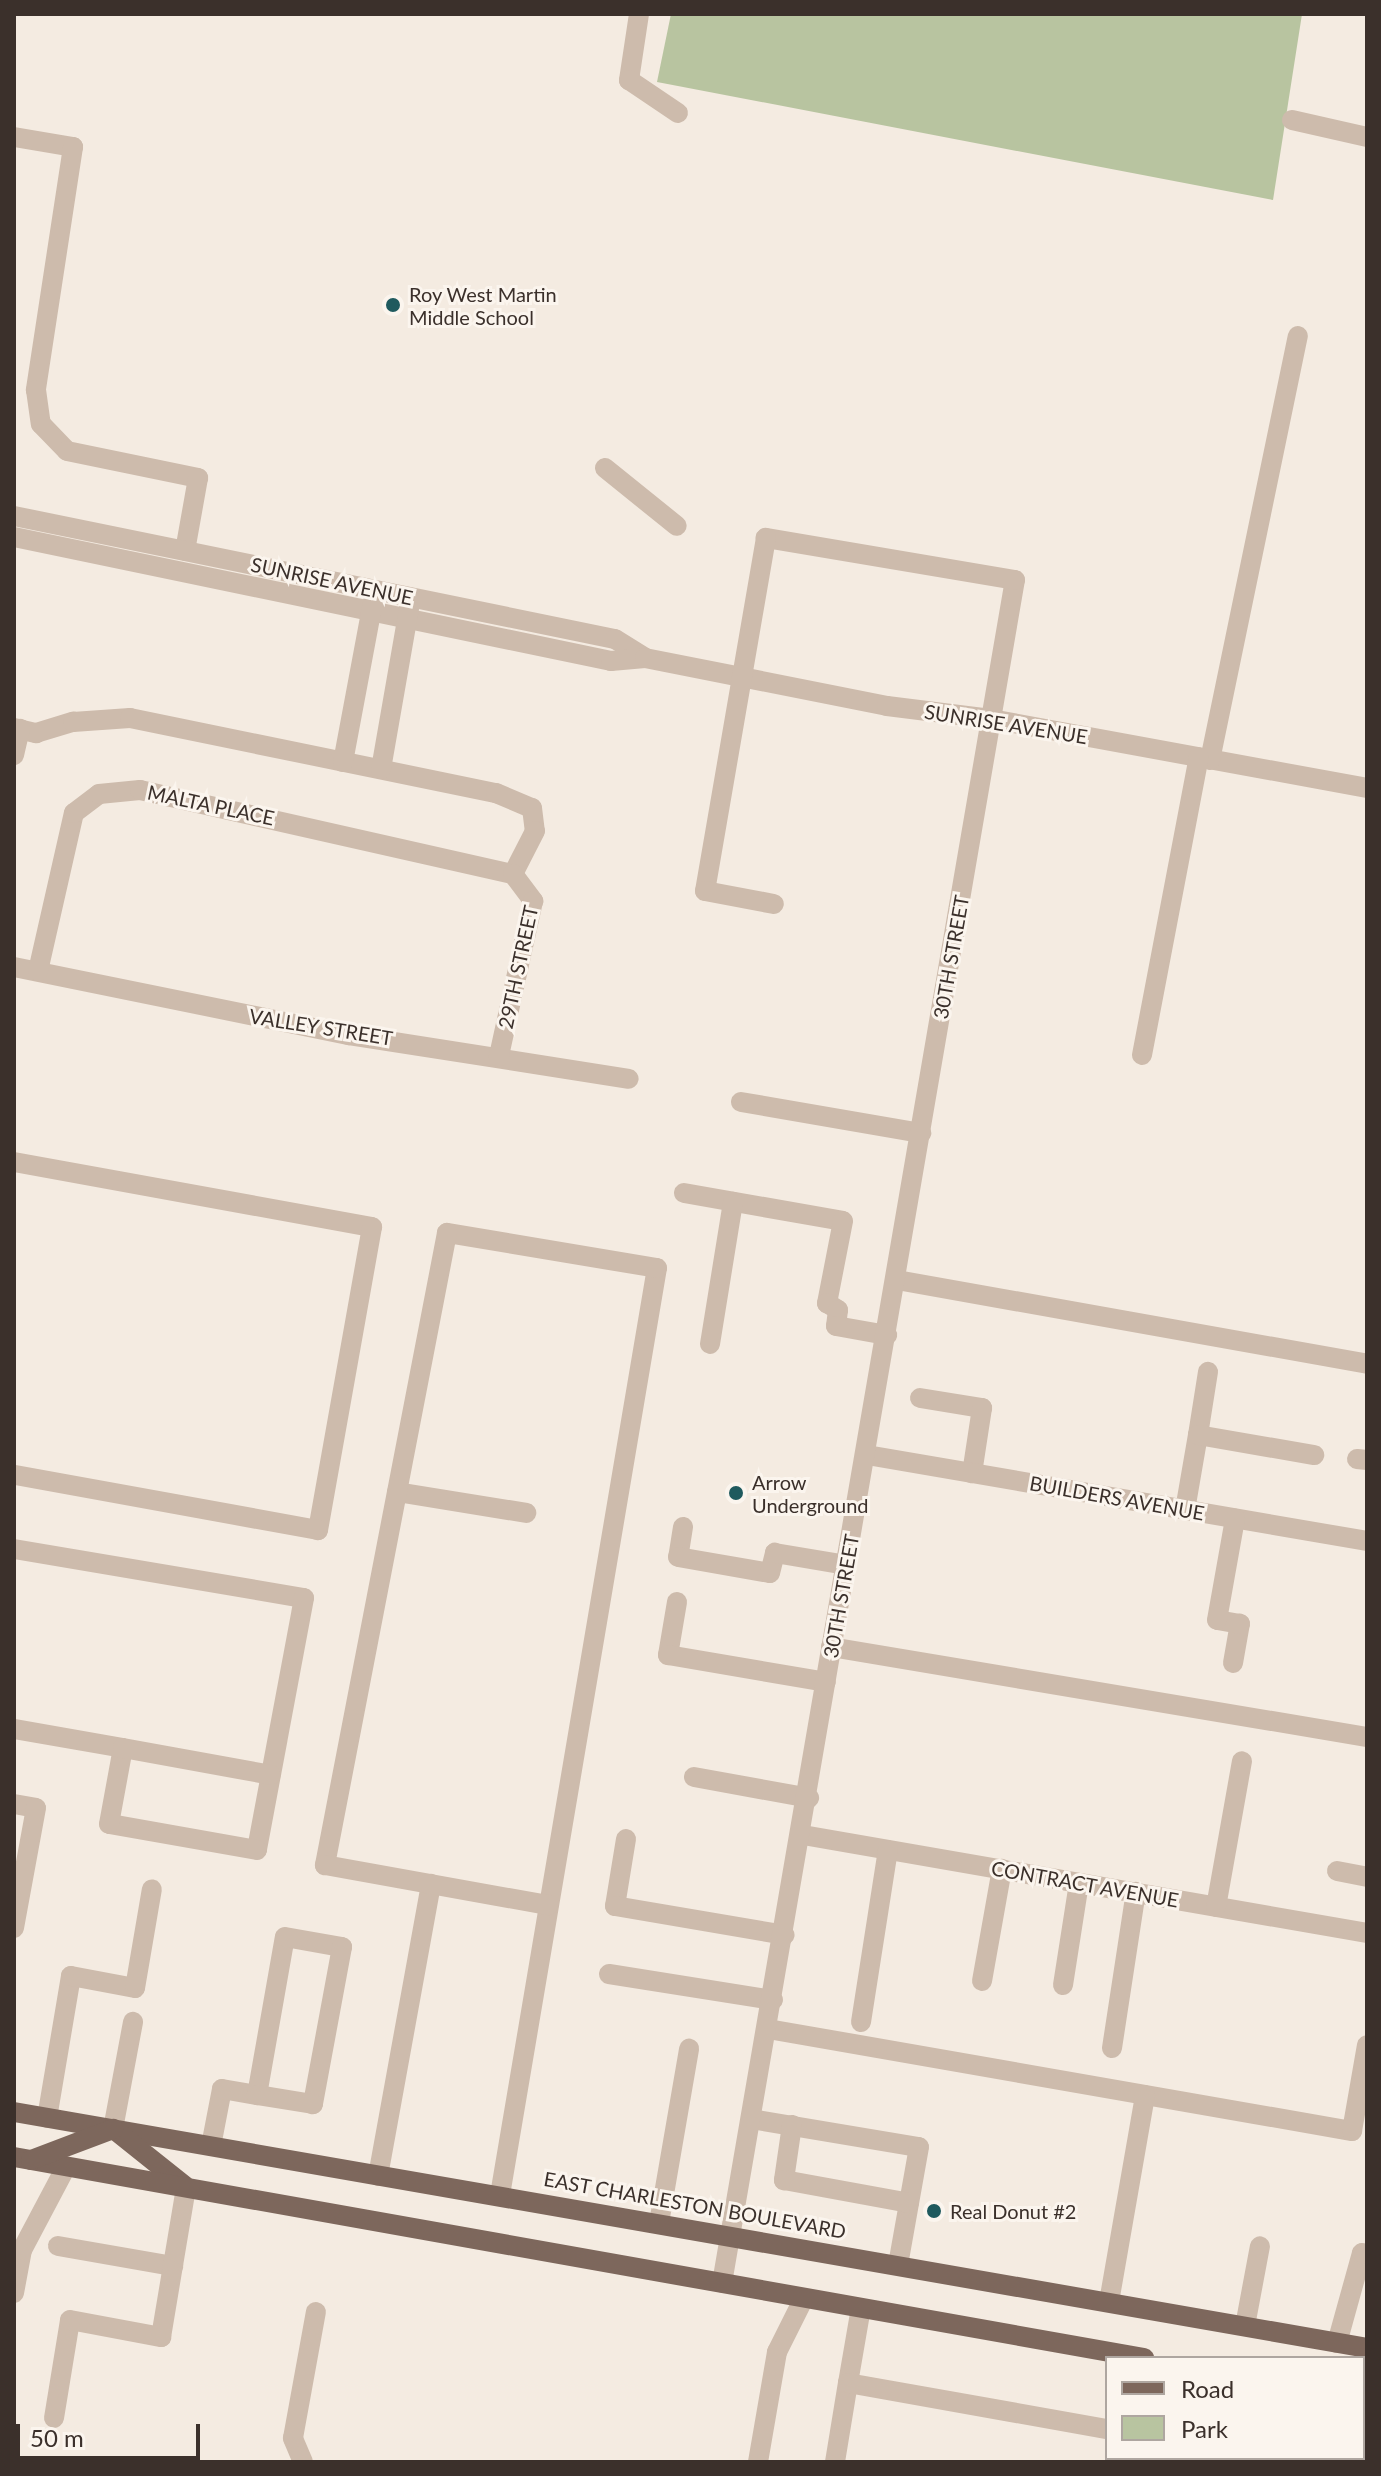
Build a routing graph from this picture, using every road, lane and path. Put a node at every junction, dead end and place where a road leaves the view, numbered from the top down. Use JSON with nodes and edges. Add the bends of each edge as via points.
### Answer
{"nodes":[{"id":1,"x":639,"y":14,"type":"edge"},
{"id":2,"x":678,"y":113,"type":"dead end"},
{"id":3,"x":1292,"y":120,"type":"dead end"},
{"id":4,"x":14,"y":137,"type":"edge"},
{"id":5,"x":1367,"y":137,"type":"edge"},
{"id":6,"x":1298,"y":336,"type":"dead end"},
{"id":7,"x":605,"y":468,"type":"dead end"},
{"id":8,"x":14,"y":516,"type":"edge"},
{"id":9,"x":677,"y":526,"type":"dead end"},
{"id":10,"x":14,"y":537,"type":"edge"},
{"id":11,"x":185,"y":551,"type":"junction"},
{"id":12,"x":375,"y":590,"type":"junction"},
{"id":13,"x":411,"y":598,"type":"junction"},
{"id":14,"x":371,"y":611,"type":"junction"},
{"id":15,"x":407,"y":619,"type":"junction"},
{"id":16,"x":645,"y":658,"type":"junction"},
{"id":17,"x":739,"y":679,"type":"junction"},
{"id":18,"x":357,"y":690,"type":"junction"},
{"id":19,"x":393,"y":698,"type":"junction"},
{"id":20,"x":991,"y":719,"type":"junction"},
{"id":21,"x":17,"y":729,"type":"edge"},
{"id":22,"x":14,"y":755,"type":"edge"},
{"id":23,"x":1204,"y":758,"type":"junction"},
{"id":24,"x":343,"y":762,"type":"junction"},
{"id":25,"x":381,"y":769,"type":"junction"},
{"id":26,"x":1367,"y":788,"type":"edge"},
{"id":27,"x":513,"y":874,"type":"junction"},
{"id":28,"x":774,"y":904,"type":"dead end"},
{"id":29,"x":14,"y":967,"type":"edge"},
{"id":30,"x":38,"y":971,"type":"junction"},
{"id":31,"x":1142,"y":1055,"type":"dead end"},
{"id":32,"x":499,"y":1056,"type":"junction"},
{"id":33,"x":629,"y":1079,"type":"dead end"},
{"id":34,"x":741,"y":1102,"type":"dead end"},
{"id":35,"x":921,"y":1133,"type":"junction"},
{"id":36,"x":14,"y":1162,"type":"edge"},
{"id":37,"x":684,"y":1193,"type":"dead end"},
{"id":38,"x":733,"y":1202,"type":"junction"},
{"id":39,"x":897,"y":1280,"type":"junction"},
{"id":40,"x":887,"y":1335,"type":"junction"},
{"id":41,"x":710,"y":1344,"type":"dead end"},
{"id":42,"x":1367,"y":1364,"type":"edge"},
{"id":43,"x":1208,"y":1372,"type":"dead end"},
{"id":44,"x":920,"y":1398,"type":"dead end"},
{"id":45,"x":1198,"y":1435,"type":"junction"},
{"id":46,"x":867,"y":1455,"type":"junction"},
{"id":47,"x":1314,"y":1455,"type":"dead end"},
{"id":48,"x":972,"y":1473,"type":"junction"},
{"id":49,"x":14,"y":1475,"type":"edge"},
{"id":50,"x":397,"y":1492,"type":"junction"},
{"id":51,"x":1185,"y":1510,"type":"junction"},
{"id":52,"x":526,"y":1513,"type":"dead end"},
{"id":53,"x":1235,"y":1519,"type":"junction"},
{"id":54,"x":683,"y":1527,"type":"dead end"},
{"id":55,"x":1366,"y":1535,"type":"edge"},
{"id":56,"x":14,"y":1549,"type":"edge"},
{"id":57,"x":847,"y":1565,"type":"junction"},
{"id":58,"x":677,"y":1602,"type":"dead end"},
{"id":59,"x":831,"y":1647,"type":"junction"},
{"id":60,"x":1233,"y":1663,"type":"dead end"},
{"id":61,"x":826,"y":1682,"type":"junction"},
{"id":62,"x":14,"y":1729,"type":"edge"},
{"id":63,"x":1367,"y":1737,"type":"edge"},
{"id":64,"x":123,"y":1748,"type":"junction"},
{"id":65,"x":1242,"y":1761,"type":"dead end"},
{"id":66,"x":271,"y":1775,"type":"junction"},
{"id":67,"x":694,"y":1777,"type":"dead end"},
{"id":68,"x":809,"y":1798,"type":"junction"},
{"id":69,"x":14,"y":1804,"type":"edge"},
{"id":70,"x":803,"y":1835,"type":"junction"},
{"id":71,"x":626,"y":1839,"type":"dead end"},
{"id":72,"x":888,"y":1850,"type":"junction"},
{"id":73,"x":1002,"y":1869,"type":"junction"},
{"id":74,"x":1337,"y":1871,"type":"dead end"},
{"id":75,"x":1367,"y":1877,"type":"edge"},
{"id":76,"x":18,"y":1881,"type":"edge"},
{"id":77,"x":1079,"y":1883,"type":"junction"},
{"id":78,"x":431,"y":1884,"type":"junction"},
{"id":79,"x":152,"y":1889,"type":"dead end"},
{"id":80,"x":1136,"y":1892,"type":"junction"},
{"id":81,"x":548,"y":1905,"type":"junction"},
{"id":82,"x":1216,"y":1907,"type":"junction"},
{"id":83,"x":14,"y":1928,"type":"edge"},
{"id":84,"x":1367,"y":1933,"type":"edge"},
{"id":85,"x":785,"y":1935,"type":"junction"},
{"id":86,"x":609,"y":1974,"type":"dead end"},
{"id":87,"x":982,"y":1981,"type":"dead end"},
{"id":88,"x":1063,"y":1985,"type":"dead end"},
{"id":89,"x":773,"y":2000,"type":"junction"},
{"id":90,"x":133,"y":2022,"type":"dead end"},
{"id":91,"x":861,"y":2022,"type":"dead end"},
{"id":92,"x":768,"y":2029,"type":"junction"},
{"id":93,"x":1367,"y":2045,"type":"edge"},
{"id":94,"x":1112,"y":2048,"type":"dead end"},
{"id":95,"x":689,"y":2049,"type":"dead end"},
{"id":96,"x":257,"y":2095,"type":"junction"},
{"id":97,"x":1145,"y":2095,"type":"junction"},
{"id":98,"x":14,"y":2112,"type":"edge"},
{"id":99,"x":47,"y":2118,"type":"junction"},
{"id":100,"x":751,"y":2119,"type":"junction"},
{"id":101,"x":792,"y":2125,"type":"junction"},
{"id":102,"x":113,"y":2129,"type":"junction"},
{"id":103,"x":211,"y":2146,"type":"junction"},
{"id":104,"x":22,"y":2159,"type":"edge"},
{"id":105,"x":66,"y":2167,"type":"junction"},
{"id":106,"x":378,"y":2176,"type":"junction"},
{"id":107,"x":186,"y":2188,"type":"junction"},
{"id":108,"x":500,"y":2195,"type":"junction"},
{"id":109,"x":909,"y":2203,"type":"junction"},
{"id":110,"x":659,"y":2223,"type":"junction"},
{"id":111,"x":730,"y":2235,"type":"junction"},
{"id":112,"x":58,"y":2246,"type":"dead end"},
{"id":113,"x":1260,"y":2246,"type":"dead end"},
{"id":114,"x":1367,"y":2254,"type":"edge"},
{"id":115,"x":898,"y":2265,"type":"junction"},
{"id":116,"x":173,"y":2266,"type":"junction"},
{"id":117,"x":722,"y":2283,"type":"junction"},
{"id":118,"x":14,"y":2293,"type":"edge"},
{"id":119,"x":804,"y":2298,"type":"junction"},
{"id":120,"x":1109,"y":2302,"type":"junction"},
{"id":121,"x":861,"y":2308,"type":"junction"},
{"id":122,"x":316,"y":2312,"type":"dead end"},
{"id":123,"x":1245,"y":2326,"type":"junction"},
{"id":124,"x":1337,"y":2343,"type":"junction"},
{"id":125,"x":1367,"y":2348,"type":"edge"},
{"id":126,"x":1131,"y":2356,"type":"edge"},
{"id":127,"x":848,"y":2383,"type":"junction"},
{"id":128,"x":54,"y":2418,"type":"dead end"},
{"id":129,"x":1105,"y":2429,"type":"edge"},
{"id":130,"x":303,"y":2462,"type":"edge"},
{"id":131,"x":758,"y":2462,"type":"edge"},
{"id":132,"x":835,"y":2462,"type":"edge"}],
"edges":[{"from":1,"to":2,"type":"street","via":[[629,80]]},
{"from":3,"to":5,"type":"street"},
{"from":4,"to":11,"type":"street","via":[[73,147],[36,390],[41,424],[67,451],[198,478]]},
{"from":6,"to":23,"type":"street"},
{"from":7,"to":9,"type":"street"},
{"from":8,"to":11,"type":"street","name":"SUNRISE AVENUE"},
{"from":10,"to":14,"type":"street","name":"SUNRISE AVENUE"},
{"from":11,"to":12,"type":"street","name":"SUNRISE AVENUE"},
{"from":12,"to":13,"type":"street","name":"SUNRISE AVENUE"},
{"from":12,"to":14,"type":"street"},
{"from":13,"to":15,"type":"street"},
{"from":13,"to":16,"type":"street","name":"SUNRISE AVENUE","via":[[615,639]]},
{"from":14,"to":15,"type":"street","name":"SUNRISE AVENUE"},
{"from":14,"to":18,"type":"street"},
{"from":15,"to":16,"type":"street","name":"SUNRISE AVENUE","via":[[611,661]]},
{"from":15,"to":19,"type":"street"},
{"from":16,"to":17,"type":"street","name":"SUNRISE AVENUE"},
{"from":17,"to":20,"type":"street","name":"SUNRISE AVENUE"},
{"from":17,"to":20,"type":"street","name":"30TH STREET","via":[[766,538],[1015,580]]},
{"from":17,"to":28,"type":"street","via":[[705,891]]},
{"from":18,"to":19,"type":"street"},
{"from":18,"to":24,"type":"street"},
{"from":19,"to":25,"type":"street"},
{"from":20,"to":23,"type":"street","name":"SUNRISE AVENUE"},
{"from":20,"to":35,"type":"street","name":"30TH STREET"},
{"from":21,"to":22,"type":"street"},
{"from":21,"to":24,"type":"street","via":[[36,733],[73,722],[130,718]]},
{"from":23,"to":26,"type":"street","name":"SUNRISE AVENUE"},
{"from":23,"to":31,"type":"street"},
{"from":24,"to":25,"type":"street"},
{"from":25,"to":27,"type":"street","via":[[496,793],[532,808],[535,831]]},
{"from":27,"to":30,"type":"street","name":"MALTA PLACE","via":[[140,790],[109,791],[85,800],[67,826]]},
{"from":27,"to":32,"type":"street","name":"29TH STREET","via":[[533,901]]},
{"from":29,"to":30,"type":"street","name":"VALLEY STREET"},
{"from":30,"to":32,"type":"street","name":"VALLEY STREET","via":[[334,1032]]},
{"from":32,"to":33,"type":"street","name":"VALLEY STREET"},
{"from":34,"to":35,"type":"street"},
{"from":35,"to":39,"type":"street","name":"30TH STREET"},
{"from":36,"to":49,"type":"street","via":[[372,1227],[318,1530]]},
{"from":37,"to":38,"type":"street"},
{"from":38,"to":40,"type":"street","via":[[843,1221],[827,1303],[838,1310],[836,1326]]},
{"from":38,"to":41,"type":"street"},
{"from":39,"to":40,"type":"street","name":"30TH STREET"},
{"from":39,"to":42,"type":"street"},
{"from":40,"to":46,"type":"street","name":"30TH STREET"},
{"from":43,"to":45,"type":"street"},
{"from":44,"to":48,"type":"street","via":[[982,1408]]},
{"from":45,"to":47,"type":"street"},
{"from":45,"to":51,"type":"street"},
{"from":46,"to":48,"type":"street","name":"BUILDERS AVENUE"},
{"from":46,"to":57,"type":"street","name":"30TH STREET"},
{"from":48,"to":51,"type":"street","name":"BUILDERS AVENUE"},
{"from":50,"to":52,"type":"street"},
{"from":50,"to":78,"type":"street","via":[[325,1865]]},
{"from":50,"to":81,"type":"street","via":[[447,1233],[657,1268]]},
{"from":51,"to":53,"type":"street","name":"BUILDERS AVENUE"},
{"from":53,"to":55,"type":"street","name":"BUILDERS AVENUE"},
{"from":53,"to":60,"type":"street","via":[[1217,1620],[1240,1624]]},
{"from":54,"to":57,"type":"street","via":[[678,1557],[770,1573],[775,1553]]},
{"from":56,"to":66,"type":"street","via":[[304,1598]]},
{"from":57,"to":59,"type":"street","name":"30TH STREET"},
{"from":58,"to":61,"type":"street","via":[[668,1655]]},
{"from":59,"to":61,"type":"street","name":"30TH STREET"},
{"from":59,"to":63,"type":"street"},
{"from":61,"to":68,"type":"street","name":"30TH STREET"},
{"from":62,"to":64,"type":"street"},
{"from":64,"to":66,"type":"street"},
{"from":64,"to":66,"type":"street","via":[[109,1824],[257,1850]]},
{"from":65,"to":82,"type":"street"},
{"from":67,"to":68,"type":"street"},
{"from":68,"to":70,"type":"street","name":"30TH STREET"},
{"from":69,"to":76,"type":"street","via":[[36,1808]]},
{"from":70,"to":72,"type":"street","name":"CONTRACT AVENUE"},
{"from":70,"to":85,"type":"street","name":"30TH STREET"},
{"from":71,"to":85,"type":"street","via":[[615,1906]]},
{"from":72,"to":73,"type":"street","name":"CONTRACT AVENUE"},
{"from":72,"to":91,"type":"street"},
{"from":73,"to":77,"type":"street","name":"CONTRACT AVENUE"},
{"from":73,"to":87,"type":"street"},
{"from":74,"to":75,"type":"street"},
{"from":76,"to":83,"type":"street"},
{"from":77,"to":80,"type":"street","name":"CONTRACT AVENUE"},
{"from":77,"to":88,"type":"street"},
{"from":78,"to":81,"type":"street"},
{"from":78,"to":106,"type":"street"},
{"from":79,"to":99,"type":"street","via":[[135,1988],[71,1976]]},
{"from":80,"to":82,"type":"street","name":"CONTRACT AVENUE"},
{"from":80,"to":94,"type":"street"},
{"from":81,"to":108,"type":"street"},
{"from":82,"to":84,"type":"street","name":"CONTRACT AVENUE"},
{"from":85,"to":89,"type":"street","name":"30TH STREET"},
{"from":86,"to":89,"type":"street"},
{"from":89,"to":92,"type":"street","name":"30TH STREET"},
{"from":90,"to":102,"type":"street"},
{"from":92,"to":97,"type":"street"},
{"from":92,"to":100,"type":"street","name":"30TH STREET"},
{"from":93,"to":97,"type":"street","via":[[1352,2131]]},
{"from":95,"to":110,"type":"street"},
{"from":96,"to":96,"type":"street","via":[[285,1937],[342,1947],[313,2104]]},
{"from":96,"to":103,"type":"street","via":[[222,2089]]},
{"from":97,"to":120,"type":"street"},
{"from":98,"to":99,"type":"main road","name":"EAST CHARLESTON BOULEVARD"},
{"from":99,"to":102,"type":"main road","name":"EAST CHARLESTON BOULEVARD"},
{"from":100,"to":101,"type":"street"},
{"from":100,"to":111,"type":"street","name":"30TH STREET"},
{"from":101,"to":109,"type":"street","via":[[784,2180]]},
{"from":101,"to":109,"type":"street","via":[[919,2147]]},
{"from":102,"to":103,"type":"main road","name":"EAST CHARLESTON BOULEVARD"},
{"from":102,"to":104,"type":"main road"},
{"from":102,"to":107,"type":"main road"},
{"from":103,"to":106,"type":"main road","name":"EAST CHARLESTON BOULEVARD"},
{"from":104,"to":105,"type":"main road"},
{"from":105,"to":107,"type":"main road"},
{"from":105,"to":118,"type":"street","via":[[22,2250]]},
{"from":106,"to":108,"type":"main road","name":"EAST CHARLESTON BOULEVARD"},
{"from":107,"to":116,"type":"street"},
{"from":107,"to":117,"type":"main road"},
{"from":108,"to":110,"type":"main road","name":"EAST CHARLESTON BOULEVARD"},
{"from":109,"to":115,"type":"street"},
{"from":110,"to":111,"type":"main road","name":"EAST CHARLESTON BOULEVARD"},
{"from":111,"to":115,"type":"main road","name":"EAST CHARLESTON BOULEVARD"},
{"from":111,"to":117,"type":"street","name":"30TH STREET"},
{"from":112,"to":116,"type":"street"},
{"from":113,"to":123,"type":"street"},
{"from":114,"to":124,"type":"street","via":[[1362,2253]]},
{"from":115,"to":120,"type":"main road","name":"EAST CHARLESTON BOULEVARD"},
{"from":116,"to":128,"type":"street","via":[[161,2337],[70,2320]]},
{"from":117,"to":119,"type":"main road"},
{"from":119,"to":121,"type":"main road"},
{"from":119,"to":131,"type":"street","via":[[777,2352]]},
{"from":120,"to":123,"type":"main road","name":"EAST CHARLESTON BOULEVARD"},
{"from":121,"to":126,"type":"main road"},
{"from":121,"to":127,"type":"street"},
{"from":122,"to":130,"type":"street","via":[[293,2438]]},
{"from":123,"to":124,"type":"main road","name":"EAST CHARLESTON BOULEVARD"},
{"from":124,"to":125,"type":"main road","name":"EAST CHARLESTON BOULEVARD"},
{"from":127,"to":129,"type":"street"},
{"from":127,"to":132,"type":"street"}]}
